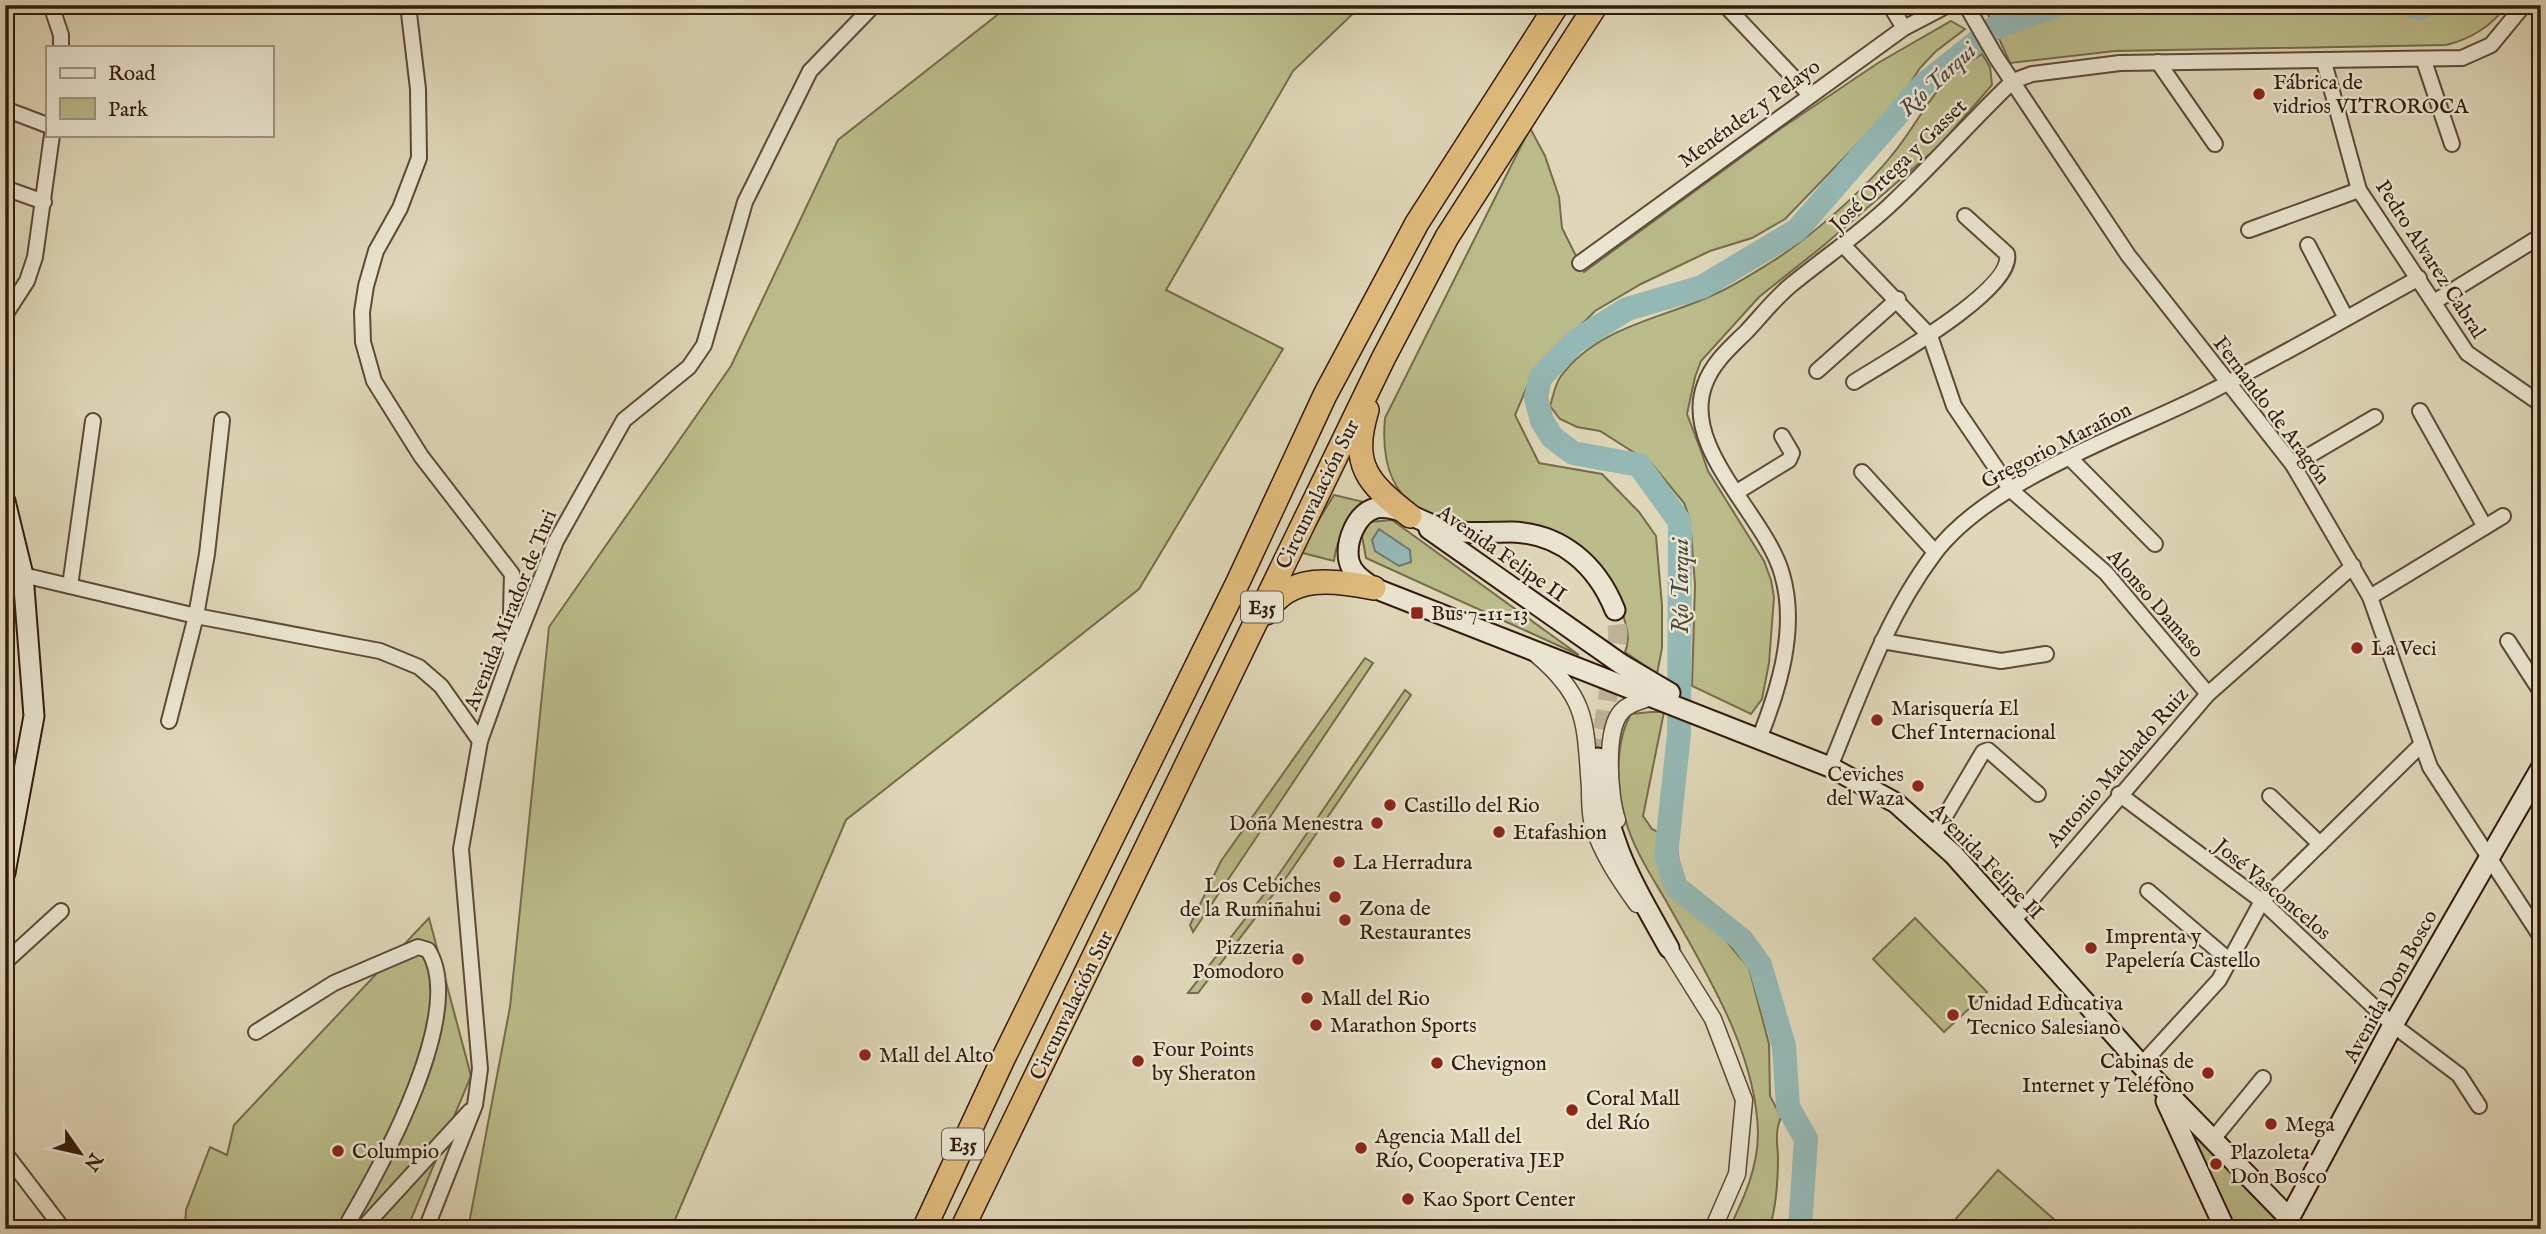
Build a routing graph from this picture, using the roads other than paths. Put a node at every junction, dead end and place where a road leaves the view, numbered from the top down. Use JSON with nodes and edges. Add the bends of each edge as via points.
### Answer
{"nodes":[{"id":1,"x":51,"y":5,"type":"edge"},
{"id":2,"x":408,"y":5,"type":"edge"},
{"id":3,"x":874,"y":5,"type":"edge"},
{"id":4,"x":1557,"y":5,"type":"edge"},
{"id":5,"x":1596,"y":5,"type":"edge"},
{"id":6,"x":1724,"y":5,"type":"edge"},
{"id":7,"x":1890,"y":5,"type":"edge"},
{"id":8,"x":1948,"y":5,"type":"edge"},
{"id":9,"x":2524,"y":5,"type":"edge"},
{"id":10,"x":1967,"y":6,"type":"edge"},
{"id":11,"x":1904,"y":28,"type":"junction"},
{"id":12,"x":61,"y":46,"type":"edge"},
{"id":13,"x":2424,"y":61,"type":"junction"},
{"id":14,"x":2158,"y":62,"type":"junction"},
{"id":15,"x":2323,"y":62,"type":"junction"},
{"id":16,"x":2013,"y":81,"type":"junction"},
{"id":17,"x":1810,"y":95,"type":"junction"},
{"id":18,"x":5,"y":109,"type":"edge"},
{"id":19,"x":46,"y":125,"type":"edge"},
{"id":20,"x":52,"y":136,"type":"edge"},
{"id":21,"x":2214,"y":144,"type":"dead end"},
{"id":22,"x":2452,"y":144,"type":"dead end"},
{"id":23,"x":5,"y":188,"type":"edge"},
{"id":24,"x":2359,"y":190,"type":"junction"},
{"id":25,"x":44,"y":202,"type":"junction"},
{"id":26,"x":1965,"y":216,"type":"dead end"},
{"id":27,"x":2249,"y":230,"type":"dead end"},
{"id":28,"x":2541,"y":236,"type":"edge"},
{"id":29,"x":2308,"y":245,"type":"dead end"},
{"id":30,"x":1844,"y":246,"type":"junction"},
{"id":31,"x":1580,"y":263,"type":"dead end"},
{"id":32,"x":2419,"y":278,"type":"junction"},
{"id":33,"x":1898,"y":299,"type":"junction"},
{"id":34,"x":2434,"y":302,"type":"junction"},
{"id":35,"x":5,"y":315,"type":"edge"},
{"id":36,"x":2346,"y":318,"type":"junction"},
{"id":37,"x":1930,"y":336,"type":"junction"},
{"id":38,"x":1383,"y":359,"type":"junction"},
{"id":39,"x":1816,"y":371,"type":"dead end"},
{"id":40,"x":1854,"y":382,"type":"dead end"},
{"id":41,"x":2226,"y":383,"type":"junction"},
{"id":42,"x":2541,"y":404,"type":"edge"},
{"id":43,"x":2420,"y":411,"type":"dead end"},
{"id":44,"x":2375,"y":417,"type":"dead end"},
{"id":45,"x":222,"y":420,"type":"dead end"},
{"id":46,"x":93,"y":421,"type":"dead end"},
{"id":47,"x":1782,"y":436,"type":"dead end"},
{"id":48,"x":2071,"y":458,"type":"junction"},
{"id":49,"x":2293,"y":465,"type":"junction"},
{"id":50,"x":1862,"y":472,"type":"dead end"},
{"id":51,"x":2011,"y":490,"type":"junction"},
{"id":52,"x":1737,"y":492,"type":"junction"},
{"id":53,"x":5,"y":501,"type":"edge"},
{"id":54,"x":1410,"y":516,"type":"junction"},
{"id":55,"x":2503,"y":516,"type":"dead end"},
{"id":56,"x":2485,"y":527,"type":"junction"},
{"id":57,"x":2155,"y":544,"type":"dead end"},
{"id":58,"x":1935,"y":552,"type":"junction"},
{"id":59,"x":2353,"y":566,"type":"junction"},
{"id":60,"x":23,"y":575,"type":"junction"},
{"id":61,"x":70,"y":586,"type":"junction"},
{"id":62,"x":1374,"y":588,"type":"junction"},
{"id":63,"x":2370,"y":597,"type":"junction"},
{"id":64,"x":1615,"y":610,"type":"tunnel mouth"},
{"id":65,"x":196,"y":615,"type":"junction"},
{"id":66,"x":1882,"y":641,"type":"junction"},
{"id":67,"x":2508,"y":641,"type":"dead end"},
{"id":68,"x":1529,"y":648,"type":"junction"},
{"id":69,"x":2046,"y":654,"type":"dead end"},
{"id":70,"x":1237,"y":657,"type":"junction"},
{"id":71,"x":509,"y":660,"type":"junction"},
{"id":72,"x":2541,"y":692,"type":"edge"},
{"id":73,"x":1655,"y":693,"type":"junction"},
{"id":74,"x":2208,"y":694,"type":"junction"},
{"id":75,"x":169,"y":721,"type":"dead end"},
{"id":76,"x":1754,"y":737,"type":"junction"},
{"id":77,"x":481,"y":741,"type":"junction"},
{"id":78,"x":2422,"y":744,"type":"junction"},
{"id":79,"x":1598,"y":758,"type":"tunnel mouth"},
{"id":80,"x":1830,"y":767,"type":"junction"},
{"id":81,"x":2541,"y":768,"type":"edge"},
{"id":82,"x":2038,"y":794,"type":"dead end"},
{"id":83,"x":2119,"y":794,"type":"junction"},
{"id":84,"x":2270,"y":796,"type":"dead end"},
{"id":85,"x":10,"y":824,"type":"edge"},
{"id":86,"x":1934,"y":835,"type":"junction"},
{"id":87,"x":2320,"y":844,"type":"junction"},
{"id":88,"x":2490,"y":856,"type":"junction"},
{"id":89,"x":5,"y":873,"type":"edge"},
{"id":90,"x":2148,"y":891,"type":"dead end"},
{"id":91,"x":2262,"y":901,"type":"junction"},
{"id":92,"x":61,"y":911,"type":"dead end"},
{"id":93,"x":2014,"y":920,"type":"junction"},
{"id":94,"x":2541,"y":937,"type":"edge"},
{"id":95,"x":1669,"y":948,"type":"junction"},
{"id":96,"x":2230,"y":961,"type":"junction"},
{"id":97,"x":5,"y":962,"type":"edge"},
{"id":98,"x":2393,"y":1025,"type":"junction"},
{"id":99,"x":256,"y":1032,"type":"dead end"},
{"id":100,"x":2147,"y":1070,"type":"junction"},
{"id":101,"x":2263,"y":1078,"type":"dead end"},
{"id":102,"x":475,"y":1105,"type":"junction"},
{"id":103,"x":2479,"y":1106,"type":"dead end"},
{"id":104,"x":2213,"y":1139,"type":"junction"},
{"id":105,"x":5,"y":1153,"type":"edge"},
{"id":106,"x":2290,"y":1225,"type":"edge"},
{"id":107,"x":63,"y":1229,"type":"edge"},
{"id":108,"x":353,"y":1229,"type":"edge"},
{"id":109,"x":362,"y":1229,"type":"edge"},
{"id":110,"x":426,"y":1229,"type":"edge"},
{"id":111,"x":924,"y":1229,"type":"edge"},
{"id":112,"x":962,"y":1229,"type":"edge"},
{"id":113,"x":1713,"y":1229,"type":"edge"},
{"id":114,"x":2225,"y":1229,"type":"edge"}],
"edges":[{"from":1,"to":12,"type":"street"},
{"from":2,"to":71,"type":"street","via":[[418,89],[419,158],[400,208],[376,251],[362,312],[363,342],[374,381],[421,456],[512,574]]},
{"from":3,"to":71,"type":"street","name":"Avenida Mirador de Turi","via":[[810,71],[745,202],[704,345],[689,367],[624,419],[556,541]]},
{"from":4,"to":111,"type":"highway","name":"Circunvalación Sur","number":"E35","via":[[1417,223],[1343,359]]},
{"from":5,"to":38,"type":"highway","name":"Circunvalación Sur","number":"E35","via":[[1447,237]]},
{"from":6,"to":17,"type":"street"},
{"from":7,"to":11,"type":"street"},
{"from":8,"to":11,"type":"street","name":"Menéndez y Pelayo"},
{"from":9,"to":13,"type":"street","via":[[2491,45],[2478,53]]},
{"from":10,"to":16,"type":"street","name":"Fernando de Aragón"},
{"from":11,"to":17,"type":"street","name":"Menéndez y Pelayo"},
{"from":13,"to":15,"type":"street"},
{"from":13,"to":22,"type":"street"},
{"from":14,"to":15,"type":"street"},
{"from":14,"to":16,"type":"street","via":[[2032,74]]},
{"from":14,"to":21,"type":"street"},
{"from":15,"to":24,"type":"street","name":"Pedro Alvarez Cabral"},
{"from":16,"to":30,"type":"street","name":"José Ortega y Gasset"},
{"from":16,"to":41,"type":"street","name":"Fernando de Aragón","via":[[2128,255]]},
{"from":17,"to":31,"type":"street","name":"Menéndez y Pelayo"},
{"from":18,"to":19,"type":"street"},
{"from":20,"to":25,"type":"street"},
{"from":23,"to":25,"type":"street"},
{"from":24,"to":27,"type":"street"},
{"from":24,"to":32,"type":"street","name":"Pedro Alvarez Cabral"},
{"from":25,"to":35,"type":"street","via":[[27,281]]},
{"from":26,"to":37,"type":"street","via":[[2009,259],[1993,284]]},
{"from":28,"to":34,"type":"street"},
{"from":29,"to":36,"type":"street"},
{"from":30,"to":33,"type":"street","name":"Alonso Damaso"},
{"from":30,"to":52,"type":"street","name":"José Ortega y Gasset","via":[[1789,286],[1714,365],[1703,387],[1700,421],[1710,452]]},
{"from":32,"to":34,"type":"street","name":"Pedro Alvarez Cabral"},
{"from":32,"to":36,"type":"street","name":"Gregorio Marañon"},
{"from":33,"to":37,"type":"street","name":"Alonso Damaso"},
{"from":33,"to":39,"type":"street"},
{"from":34,"to":42,"type":"street","name":"Pedro Alvarez Cabral","via":[[2473,359]]},
{"from":36,"to":41,"type":"street","name":"Gregorio Marañon"},
{"from":37,"to":40,"type":"street"},
{"from":37,"to":51,"type":"street","name":"Alonso Damaso","via":[[1955,405]]},
{"from":38,"to":54,"type":"highway","via":[[1360,435],[1366,471],[1373,487]]},
{"from":38,"to":70,"type":"highway","name":"Circunvalación Sur","number":"E35"},
{"from":41,"to":48,"type":"street","name":"Gregorio Marañon"},
{"from":41,"to":49,"type":"street","name":"Fernando de Aragón"},
{"from":43,"to":56,"type":"street"},
{"from":44,"to":49,"type":"street"},
{"from":45,"to":65,"type":"street"},
{"from":46,"to":61,"type":"street"},
{"from":47,"to":52,"type":"street","via":[[1792,453],[1789,460]]},
{"from":48,"to":51,"type":"street","name":"Gregorio Marañon"},
{"from":48,"to":57,"type":"street"},
{"from":49,"to":59,"type":"street","name":"Fernando de Aragón"},
{"from":50,"to":58,"type":"street"},
{"from":51,"to":58,"type":"street","name":"Gregorio Marañon","via":[[1979,509]]},
{"from":51,"to":74,"type":"street","name":"Alonso Damaso","via":[[2106,573]]},
{"from":52,"to":76,"type":"street","name":"José Ortega y Gasset","via":[[1767,536],[1783,575],[1789,612],[1773,705]]},
{"from":53,"to":60,"type":"main road"},
{"from":54,"to":62,"type":"main road","via":[[1387,507],[1373,509],[1353,530],[1349,562],[1358,577]]},
{"from":54,"to":64,"type":"main road","via":[[1461,533],[1513,532],[1548,539],[1589,567]]},
{"from":54,"to":73,"type":"main road","name":"Avenida Felipe II"},
{"from":55,"to":56,"type":"street"},
{"from":56,"to":63,"type":"street"},
{"from":58,"to":66,"type":"street","name":"Gregorio Marañon"},
{"from":59,"to":63,"type":"street","name":"Fernando de Aragón"},
{"from":59,"to":74,"type":"street","name":"Antonio Machado Ruiz"},
{"from":60,"to":61,"type":"street"},
{"from":60,"to":85,"type":"main road","via":[[34,716]]},
{"from":61,"to":65,"type":"street"},
{"from":62,"to":68,"type":"main road","name":"Avenida Felipe II"},
{"from":62,"to":70,"type":"highway","via":[[1315,581],[1288,591],[1271,605]]},
{"from":63,"to":78,"type":"street","name":"Fernando de Aragón"},
{"from":65,"to":75,"type":"street"},
{"from":65,"to":77,"type":"street","via":[[340,641],[419,667],[441,686]]},
{"from":66,"to":69,"type":"street","via":[[2001,661]]},
{"from":66,"to":80,"type":"street","name":"Gregorio Marañon"},
{"from":67,"to":72,"type":"street"},
{"from":68,"to":73,"type":"main road","name":"Avenida Felipe II"},
{"from":68,"to":95,"type":"street","via":[[1563,677],[1575,698],[1584,724],[1592,824],[1616,876]]},
{"from":70,"to":112,"type":"highway","name":"Circunvalación Sur","number":"E35"},
{"from":71,"to":77,"type":"street","name":"Avenida Mirador de Turi"},
{"from":73,"to":76,"type":"main road","name":"Avenida Felipe II"},
{"from":73,"to":95,"type":"street","via":[[1623,709],[1614,721],[1610,744],[1615,814],[1649,909]]},
{"from":74,"to":83,"type":"street","name":"Antonio Machado Ruiz"},
{"from":76,"to":80,"type":"main road","name":"Avenida Felipe II"},
{"from":77,"to":102,"type":"street","name":"Avenida Mirador de Turi","via":[[461,849],[480,1069]]},
{"from":78,"to":87,"type":"street"},
{"from":78,"to":88,"type":"street","name":"Fernando de Aragón","via":[[2430,766]]},
{"from":79,"to":95,"type":"main road","via":[[1602,803],[1611,835]]},
{"from":80,"to":86,"type":"main road","name":"Avenida Felipe II","via":[[1896,803]]},
{"from":81,"to":88,"type":"main road","name":"Avenida Don Bosco"},
{"from":82,"to":86,"type":"street","via":[[1988,750]]},
{"from":83,"to":91,"type":"street","name":"José Vasconcelos"},
{"from":83,"to":93,"type":"street","name":"Antonio Machado Ruiz"},
{"from":84,"to":87,"type":"street"},
{"from":85,"to":89,"type":"main road"},
{"from":86,"to":93,"type":"main road","name":"Avenida Felipe II"},
{"from":87,"to":91,"type":"street"},
{"from":88,"to":94,"type":"street","name":"Fernando de Aragón"},
{"from":88,"to":98,"type":"main road","name":"Avenida Don Bosco"},
{"from":90,"to":96,"type":"street"},
{"from":91,"to":96,"type":"street"},
{"from":91,"to":98,"type":"street","name":"José Vasconcelos"},
{"from":92,"to":97,"type":"street"},
{"from":93,"to":100,"type":"main road","name":"Avenida Felipe II"},
{"from":95,"to":113,"type":"street","via":[[1713,1019],[1744,1100],[1737,1174]]},
{"from":96,"to":100,"type":"street"},
{"from":98,"to":103,"type":"street","name":"José Vasconcelos","via":[[2459,1075]]},
{"from":98,"to":106,"type":"main road","name":"Avenida Don Bosco"},
{"from":99,"to":108,"type":"street","via":[[334,983],[418,947],[428,950],[438,965],[440,984],[422,1077],[349,1221]]},
{"from":100,"to":104,"type":"main road","name":"Avenida Felipe II"},
{"from":100,"to":114,"type":"main road","name":"Avenida Felipe II","via":[[2174,1115]]},
{"from":101,"to":104,"type":"street"},
{"from":102,"to":109,"type":"street"},
{"from":102,"to":110,"type":"street","name":"Avenida Mirador de Turi"},
{"from":104,"to":106,"type":"main road","name":"Avenida Felipe II"},
{"from":105,"to":107,"type":"street"}]}
